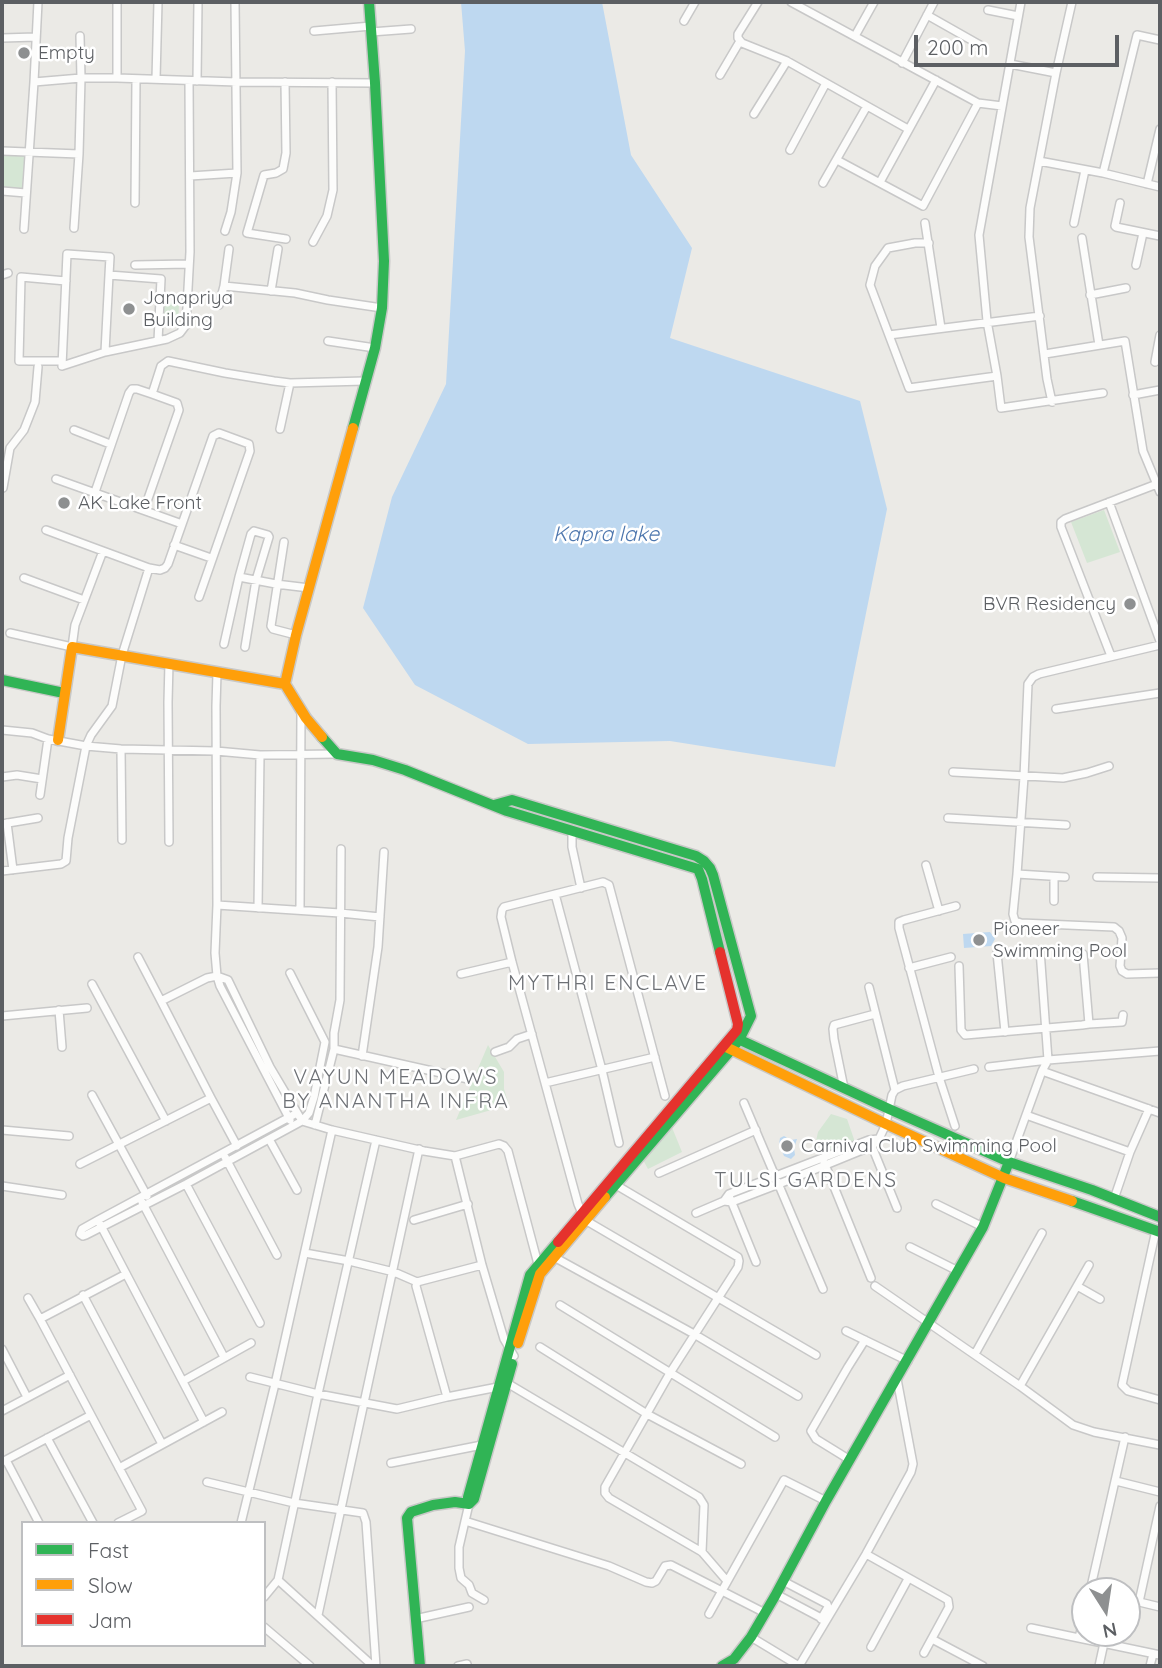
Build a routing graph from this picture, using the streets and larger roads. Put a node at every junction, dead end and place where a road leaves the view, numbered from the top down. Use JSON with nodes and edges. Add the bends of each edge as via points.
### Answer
{"nodes":[{"id":1,"x":38,"y":2,"type":"edge"},
{"id":2,"x":117,"y":2,"type":"edge"},
{"id":3,"x":158,"y":2,"type":"edge"},
{"id":4,"x":198,"y":2,"type":"edge"},
{"id":5,"x":235,"y":2,"type":"edge"},
{"id":6,"x":369,"y":2,"type":"edge"},
{"id":7,"x":695,"y":2,"type":"edge"},
{"id":8,"x":758,"y":2,"type":"edge"},
{"id":9,"x":791,"y":2,"type":"edge"},
{"id":10,"x":874,"y":2,"type":"edge"},
{"id":11,"x":934,"y":2,"type":"edge"},
{"id":12,"x":1021,"y":2,"type":"edge"},
{"id":13,"x":1072,"y":2,"type":"edge"},
{"id":14,"x":988,"y":10,"type":"dead end"},
{"id":15,"x":927,"y":15,"type":"junction"},
{"id":16,"x":1018,"y":16,"type":"junction"},
{"id":17,"x":684,"y":21,"type":"dead end"},
{"id":18,"x":371,"y":29,"type":"junction"},
{"id":19,"x":411,"y":29,"type":"dead end"},
{"id":20,"x":314,"y":31,"type":"dead end"},
{"id":21,"x":80,"y":36,"type":"dead end"},
{"id":22,"x":855,"y":36,"type":"junction"},
{"id":23,"x":36,"y":37,"type":"junction"},
{"id":24,"x":2,"y":38,"type":"edge"},
{"id":25,"x":1160,"y":40,"type":"edge"},
{"id":26,"x":740,"y":41,"type":"junction"},
{"id":27,"x":979,"y":45,"type":"dead end"},
{"id":28,"x":787,"y":61,"type":"junction"},
{"id":29,"x":902,"y":63,"type":"junction"},
{"id":30,"x":1010,"y":64,"type":"junction"},
{"id":31,"x":1056,"y":73,"type":"junction"},
{"id":32,"x":720,"y":75,"type":"dead end"},
{"id":33,"x":81,"y":78,"type":"junction"},
{"id":34,"x":117,"y":78,"type":"junction"},
{"id":35,"x":136,"y":79,"type":"junction"},
{"id":36,"x":156,"y":79,"type":"junction"},
{"id":37,"x":936,"y":80,"type":"junction"},
{"id":38,"x":193,"y":81,"type":"junction"},
{"id":39,"x":34,"y":82,"type":"junction"},
{"id":40,"x":237,"y":82,"type":"junction"},
{"id":41,"x":285,"y":82,"type":"junction"},
{"id":42,"x":332,"y":82,"type":"junction"},
{"id":43,"x":375,"y":83,"type":"junction"},
{"id":44,"x":827,"y":83,"type":"junction"},
{"id":45,"x":978,"y":103,"type":"junction"},
{"id":46,"x":867,"y":106,"type":"junction"},
{"id":47,"x":1002,"y":106,"type":"junction"},
{"id":48,"x":754,"y":114,"type":"dead end"},
{"id":49,"x":1160,"y":128,"type":"edge"},
{"id":50,"x":908,"y":129,"type":"junction"},
{"id":51,"x":790,"y":150,"type":"dead end"},
{"id":52,"x":2,"y":151,"type":"edge"},
{"id":53,"x":28,"y":152,"type":"junction"},
{"id":54,"x":79,"y":154,"type":"junction"},
{"id":55,"x":836,"y":160,"type":"junction"},
{"id":56,"x":1039,"y":162,"type":"junction"},
{"id":57,"x":1085,"y":170,"type":"junction"},
{"id":58,"x":237,"y":173,"type":"junction"},
{"id":59,"x":1103,"y":173,"type":"junction"},
{"id":60,"x":190,"y":176,"type":"junction"},
{"id":61,"x":880,"y":182,"type":"junction"},
{"id":62,"x":823,"y":183,"type":"dead end"},
{"id":63,"x":1147,"y":184,"type":"junction"},
{"id":64,"x":1160,"y":187,"type":"edge"},
{"id":65,"x":2,"y":191,"type":"edge"},
{"id":66,"x":26,"y":193,"type":"junction"},
{"id":67,"x":135,"y":203,"type":"dead end"},
{"id":68,"x":1120,"y":203,"type":"dead end"},
{"id":69,"x":925,"y":223,"type":"dead end"},
{"id":70,"x":1074,"y":223,"type":"dead end"},
{"id":71,"x":74,"y":228,"type":"dead end"},
{"id":72,"x":24,"y":229,"type":"dead end"},
{"id":73,"x":225,"y":231,"type":"dead end"},
{"id":74,"x":1143,"y":233,"type":"junction"},
{"id":75,"x":1160,"y":236,"type":"edge"},
{"id":76,"x":1082,"y":238,"type":"dead end"},
{"id":77,"x":286,"y":239,"type":"dead end"},
{"id":78,"x":313,"y":242,"type":"dead end"},
{"id":79,"x":929,"y":243,"type":"junction"},
{"id":80,"x":229,"y":249,"type":"dead end"},
{"id":81,"x":278,"y":249,"type":"dead end"},
{"id":82,"x":189,"y":264,"type":"junction"},
{"id":83,"x":135,"y":265,"type":"dead end"},
{"id":84,"x":1136,"y":265,"type":"dead end"},
{"id":85,"x":110,"y":275,"type":"junction"},
{"id":86,"x":66,"y":281,"type":"junction"},
{"id":87,"x":224,"y":286,"type":"junction"},
{"id":88,"x":1126,"y":288,"type":"dead end"},
{"id":89,"x":271,"y":291,"type":"junction"},
{"id":90,"x":1090,"y":295,"type":"junction"},
{"id":91,"x":219,"y":305,"type":"dead end"},
{"id":92,"x":382,"y":308,"type":"junction"},
{"id":93,"x":1040,"y":316,"type":"junction"},
{"id":94,"x":987,"y":321,"type":"junction"},
{"id":95,"x":941,"y":328,"type":"junction"},
{"id":96,"x":889,"y":335,"type":"junction"},
{"id":97,"x":1160,"y":335,"type":"edge"},
{"id":98,"x":158,"y":341,"type":"junction"},
{"id":99,"x":328,"y":341,"type":"dead end"},
{"id":100,"x":1100,"y":345,"type":"junction"},
{"id":101,"x":375,"y":348,"type":"junction"},
{"id":102,"x":105,"y":352,"type":"junction"},
{"id":103,"x":1045,"y":354,"type":"junction"},
{"id":104,"x":62,"y":361,"type":"junction"},
{"id":105,"x":1155,"y":362,"type":"dead end"},
{"id":106,"x":38,"y":367,"type":"dead end"},
{"id":107,"x":997,"y":376,"type":"junction"},
{"id":108,"x":365,"y":381,"type":"junction"},
{"id":109,"x":298,"y":382,"type":"junction"},
{"id":110,"x":1160,"y":390,"type":"edge"},
{"id":111,"x":1103,"y":393,"type":"dead end"},
{"id":112,"x":152,"y":394,"type":"junction"},
{"id":113,"x":1133,"y":395,"type":"junction"},
{"id":114,"x":1052,"y":402,"type":"junction"},
{"id":115,"x":280,"y":429,"type":"dead end"},
{"id":116,"x":74,"y":430,"type":"dead end"},
{"id":117,"x":110,"y":444,"type":"junction"},
{"id":118,"x":56,"y":480,"type":"dead end"},
{"id":119,"x":3,"y":488,"type":"edge"},
{"id":120,"x":1159,"y":488,"type":"edge"},
{"id":121,"x":94,"y":492,"type":"junction"},
{"id":122,"x":1109,"y":502,"type":"junction"},
{"id":123,"x":144,"y":510,"type":"junction"},
{"id":124,"x":182,"y":524,"type":"junction"},
{"id":125,"x":46,"y":530,"type":"dead end"},
{"id":126,"x":284,"y":542,"type":"dead end"},
{"id":127,"x":174,"y":545,"type":"junction"},
{"id":128,"x":103,"y":551,"type":"junction"},
{"id":129,"x":211,"y":558,"type":"junction"},
{"id":130,"x":149,"y":568,"type":"junction"},
{"id":131,"x":239,"y":577,"type":"junction"},
{"id":132,"x":23,"y":578,"type":"dead end"},
{"id":133,"x":256,"y":580,"type":"junction"},
{"id":134,"x":276,"y":584,"type":"junction"},
{"id":135,"x":309,"y":588,"type":"junction"},
{"id":136,"x":199,"y":597,"type":"dead end"},
{"id":137,"x":84,"y":600,"type":"junction"},
{"id":138,"x":10,"y":633,"type":"dead end"},
{"id":139,"x":296,"y":635,"type":"junction"},
{"id":140,"x":1160,"y":643,"type":"edge"},
{"id":141,"x":224,"y":644,"type":"dead end"},
{"id":142,"x":72,"y":647,"type":"junction"},
{"id":143,"x":245,"y":647,"type":"dead end"},
{"id":144,"x":122,"y":655,"type":"junction"},
{"id":145,"x":1111,"y":656,"type":"junction"},
{"id":146,"x":169,"y":663,"type":"junction"},
{"id":147,"x":217,"y":673,"type":"junction"},
{"id":148,"x":2,"y":680,"type":"edge"},
{"id":149,"x":285,"y":684,"type":"junction"},
{"id":150,"x":64,"y":693,"type":"junction"},
{"id":151,"x":1160,"y":693,"type":"edge"},
{"id":152,"x":1056,"y":709,"type":"dead end"},
{"id":153,"x":301,"y":711,"type":"junction"},
{"id":154,"x":2,"y":730,"type":"edge"},
{"id":155,"x":53,"y":739,"type":"junction"},
{"id":156,"x":86,"y":746,"type":"junction"},
{"id":157,"x":121,"y":748,"type":"junction"},
{"id":158,"x":169,"y":750,"type":"junction"},
{"id":159,"x":216,"y":751,"type":"junction"},
{"id":160,"x":300,"y":754,"type":"junction"},
{"id":161,"x":337,"y":754,"type":"junction"},
{"id":162,"x":260,"y":755,"type":"junction"},
{"id":163,"x":1109,"y":766,"type":"dead end"},
{"id":164,"x":953,"y":772,"type":"dead end"},
{"id":165,"x":2,"y":777,"type":"edge"},
{"id":166,"x":1024,"y":777,"type":"junction"},
{"id":167,"x":42,"y":779,"type":"junction"},
{"id":168,"x":40,"y":795,"type":"dead end"},
{"id":169,"x":494,"y":805,"type":"junction"},
{"id":170,"x":38,"y":818,"type":"dead end"},
{"id":171,"x":948,"y":818,"type":"dead end"},
{"id":172,"x":1020,"y":822,"type":"junction"},
{"id":173,"x":4,"y":824,"type":"edge"},
{"id":174,"x":1066,"y":824,"type":"dead end"},
{"id":175,"x":572,"y":831,"type":"junction"},
{"id":176,"x":122,"y":840,"type":"dead end"},
{"id":177,"x":169,"y":842,"type":"dead end"},
{"id":178,"x":341,"y":849,"type":"dead end"},
{"id":179,"x":384,"y":852,"type":"dead end"},
{"id":180,"x":926,"y":865,"type":"dead end"},
{"id":181,"x":702,"y":866,"type":"junction"},
{"id":182,"x":13,"y":870,"type":"junction"},
{"id":183,"x":2,"y":871,"type":"edge"},
{"id":184,"x":1017,"y":874,"type":"junction"},
{"id":185,"x":1054,"y":877,"type":"junction"},
{"id":186,"x":1065,"y":877,"type":"dead end"},
{"id":187,"x":1097,"y":877,"type":"dead end"},
{"id":188,"x":1160,"y":878,"type":"edge"},
{"id":189,"x":581,"y":888,"type":"junction"},
{"id":190,"x":555,"y":894,"type":"junction"},
{"id":191,"x":1054,"y":901,"type":"dead end"},
{"id":192,"x":217,"y":905,"type":"junction"},
{"id":193,"x":956,"y":906,"type":"dead end"},
{"id":194,"x":258,"y":908,"type":"junction"},
{"id":195,"x":300,"y":910,"type":"junction"},
{"id":196,"x":939,"y":911,"type":"junction"},
{"id":197,"x":340,"y":913,"type":"junction"},
{"id":198,"x":380,"y":918,"type":"junction"},
{"id":199,"x":1040,"y":950,"type":"dead end"},
{"id":200,"x":997,"y":953,"type":"dead end"},
{"id":201,"x":1083,"y":954,"type":"dead end"},
{"id":202,"x":138,"y":957,"type":"dead end"},
{"id":203,"x":951,"y":957,"type":"dead end"},
{"id":204,"x":512,"y":961,"type":"junction"},
{"id":205,"x":959,"y":966,"type":"dead end"},
{"id":206,"x":909,"y":968,"type":"junction"},
{"id":207,"x":290,"y":973,"type":"dead end"},
{"id":208,"x":1160,"y":973,"type":"edge"},
{"id":209,"x":461,"y":974,"type":"dead end"},
{"id":210,"x":217,"y":976,"type":"junction"},
{"id":211,"x":92,"y":984,"type":"dead end"},
{"id":212,"x":869,"y":987,"type":"dead end"},
{"id":213,"x":161,"y":1000,"type":"junction"},
{"id":214,"x":87,"y":1008,"type":"dead end"},
{"id":215,"x":59,"y":1010,"type":"junction"},
{"id":216,"x":875,"y":1014,"type":"junction"},
{"id":217,"x":1123,"y":1015,"type":"dead end"},
{"id":218,"x":2,"y":1016,"type":"edge"},
{"id":219,"x":1089,"y":1024,"type":"junction"},
{"id":220,"x":2,"y":1025,"type":"edge"},
{"id":221,"x":1047,"y":1028,"type":"junction"},
{"id":222,"x":1005,"y":1031,"type":"junction"},
{"id":223,"x":532,"y":1034,"type":"junction"},
{"id":224,"x":736,"y":1038,"type":"junction"},
{"id":225,"x":62,"y":1047,"type":"dead end"},
{"id":226,"x":728,"y":1048,"type":"junction"},
{"id":227,"x":334,"y":1049,"type":"junction"},
{"id":228,"x":1160,"y":1051,"type":"edge"},
{"id":229,"x":495,"y":1052,"type":"dead end"},
{"id":230,"x":362,"y":1056,"type":"junction"},
{"id":231,"x":655,"y":1057,"type":"junction"},
{"id":232,"x":1048,"y":1060,"type":"junction"},
{"id":233,"x":989,"y":1067,"type":"dead end"},
{"id":234,"x":974,"y":1069,"type":"dead end"},
{"id":235,"x":602,"y":1070,"type":"junction"},
{"id":236,"x":1042,"y":1072,"type":"junction"},
{"id":237,"x":939,"y":1077,"type":"junction"},
{"id":238,"x":468,"y":1079,"type":"dead end"},
{"id":239,"x":545,"y":1083,"type":"junction"},
{"id":240,"x":844,"y":1088,"type":"junction"},
{"id":241,"x":895,"y":1090,"type":"junction"},
{"id":242,"x":93,"y":1095,"type":"dead end"},
{"id":243,"x":665,"y":1097,"type":"dead end"},
{"id":244,"x":211,"y":1098,"type":"junction"},
{"id":245,"x":744,"y":1103,"type":"dead end"},
{"id":246,"x":889,"y":1109,"type":"junction"},
{"id":247,"x":1149,"y":1109,"type":"junction"},
{"id":248,"x":297,"y":1113,"type":"junction"},
{"id":249,"x":1160,"y":1113,"type":"edge"},
{"id":250,"x":1026,"y":1115,"type":"junction"},
{"id":251,"x":288,"y":1118,"type":"junction"},
{"id":252,"x":166,"y":1121,"type":"junction"},
{"id":253,"x":302,"y":1121,"type":"junction"},
{"id":254,"x":886,"y":1124,"type":"junction"},
{"id":255,"x":315,"y":1125,"type":"junction"},
{"id":256,"x":293,"y":1126,"type":"junction"},
{"id":257,"x":955,"y":1126,"type":"dead end"},
{"id":258,"x":2,"y":1130,"type":"edge"},
{"id":259,"x":332,"y":1130,"type":"junction"},
{"id":260,"x":756,"y":1130,"type":"junction"},
{"id":261,"x":69,"y":1136,"type":"dead end"},
{"id":262,"x":269,"y":1139,"type":"junction"},
{"id":263,"x":376,"y":1140,"type":"junction"},
{"id":264,"x":619,"y":1143,"type":"dead end"},
{"id":265,"x":870,"y":1143,"type":"junction"},
{"id":266,"x":119,"y":1145,"type":"junction"},
{"id":267,"x":237,"y":1146,"type":"junction"},
{"id":268,"x":419,"y":1149,"type":"junction"},
{"id":269,"x":1130,"y":1152,"type":"junction"},
{"id":270,"x":223,"y":1154,"type":"junction"},
{"id":271,"x":455,"y":1156,"type":"junction"},
{"id":272,"x":228,"y":1161,"type":"junction"},
{"id":273,"x":823,"y":1162,"type":"junction"},
{"id":274,"x":1009,"y":1162,"type":"junction"},
{"id":275,"x":80,"y":1164,"type":"dead end"},
{"id":276,"x":659,"y":1173,"type":"dead end"},
{"id":277,"x":1004,"y":1178,"type":"junction"},
{"id":278,"x":777,"y":1180,"type":"junction"},
{"id":279,"x":187,"y":1184,"type":"junction"},
{"id":280,"x":616,"y":1185,"type":"junction"},
{"id":281,"x":2,"y":1186,"type":"edge"},
{"id":282,"x":297,"y":1190,"type":"dead end"},
{"id":283,"x":62,"y":1195,"type":"dead end"},
{"id":284,"x":728,"y":1199,"type":"junction"},
{"id":285,"x":1114,"y":1199,"type":"junction"},
{"id":286,"x":145,"y":1200,"type":"junction"},
{"id":287,"x":936,"y":1204,"type":"dead end"},
{"id":288,"x":467,"y":1205,"type":"junction"},
{"id":289,"x":897,"y":1208,"type":"dead end"},
{"id":290,"x":696,"y":1213,"type":"dead end"},
{"id":291,"x":583,"y":1217,"type":"junction"},
{"id":292,"x":1160,"y":1217,"type":"edge"},
{"id":293,"x":414,"y":1220,"type":"dead end"},
{"id":294,"x":983,"y":1227,"type":"junction"},
{"id":295,"x":1158,"y":1231,"type":"edge"},
{"id":296,"x":1042,"y":1233,"type":"dead end"},
{"id":297,"x":910,"y":1247,"type":"dead end"},
{"id":298,"x":305,"y":1253,"type":"junction"},
{"id":299,"x":277,"y":1255,"type":"dead end"},
{"id":300,"x":554,"y":1257,"type":"junction"},
{"id":301,"x":349,"y":1261,"type":"junction"},
{"id":302,"x":756,"y":1262,"type":"dead end"},
{"id":303,"x":538,"y":1264,"type":"junction"},
{"id":304,"x":482,"y":1265,"type":"junction"},
{"id":305,"x":1089,"y":1265,"type":"dead end"},
{"id":306,"x":394,"y":1272,"type":"junction"},
{"id":307,"x":958,"y":1272,"type":"junction"},
{"id":308,"x":126,"y":1273,"type":"junction"},
{"id":309,"x":417,"y":1282,"type":"junction"},
{"id":310,"x":1077,"y":1286,"type":"junction"},
{"id":311,"x":822,"y":1289,"type":"dead end"},
{"id":312,"x":83,"y":1295,"type":"junction"},
{"id":313,"x":28,"y":1298,"type":"dead end"},
{"id":314,"x":717,"y":1298,"type":"junction"},
{"id":315,"x":1100,"y":1299,"type":"dead end"},
{"id":316,"x":560,"y":1305,"type":"dead end"},
{"id":317,"x":40,"y":1319,"type":"junction"},
{"id":318,"x":260,"y":1323,"type":"dead end"},
{"id":319,"x":929,"y":1323,"type":"junction"},
{"id":320,"x":846,"y":1331,"type":"dead end"},
{"id":321,"x":694,"y":1334,"type":"junction"},
{"id":322,"x":865,"y":1340,"type":"junction"},
{"id":323,"x":251,"y":1343,"type":"dead end"},
{"id":324,"x":540,"y":1347,"type":"dead end"},
{"id":325,"x":2,"y":1349,"type":"edge"},
{"id":326,"x":512,"y":1354,"type":"junction"},
{"id":327,"x":816,"y":1354,"type":"dead end"},
{"id":328,"x":975,"y":1354,"type":"junction"},
{"id":329,"x":224,"y":1357,"type":"junction"},
{"id":330,"x":908,"y":1361,"type":"junction"},
{"id":331,"x":670,"y":1373,"type":"junction"},
{"id":332,"x":70,"y":1375,"type":"junction"},
{"id":333,"x":250,"y":1377,"type":"dead end"},
{"id":334,"x":897,"y":1379,"type":"junction"},
{"id":335,"x":183,"y":1381,"type":"junction"},
{"id":336,"x":275,"y":1384,"type":"junction"},
{"id":337,"x":503,"y":1385,"type":"junction"},
{"id":338,"x":1020,"y":1386,"type":"junction"},
{"id":339,"x":318,"y":1394,"type":"junction"},
{"id":340,"x":798,"y":1396,"type":"dead end"},
{"id":341,"x":447,"y":1397,"type":"junction"},
{"id":342,"x":27,"y":1398,"type":"junction"},
{"id":343,"x":1160,"y":1400,"type":"edge"},
{"id":344,"x":365,"y":1403,"type":"junction"},
{"id":345,"x":2,"y":1411,"type":"edge"},
{"id":346,"x":222,"y":1412,"type":"dead end"},
{"id":347,"x":647,"y":1413,"type":"junction"},
{"id":348,"x":90,"y":1415,"type":"junction"},
{"id":349,"x":204,"y":1422,"type":"junction"},
{"id":350,"x":775,"y":1437,"type":"dead end"},
{"id":351,"x":1125,"y":1437,"type":"junction"},
{"id":352,"x":47,"y":1438,"type":"junction"},
{"id":353,"x":162,"y":1444,"type":"junction"},
{"id":354,"x":482,"y":1445,"type":"junction"},
{"id":355,"x":1160,"y":1445,"type":"edge"},
{"id":356,"x":625,"y":1454,"type":"junction"},
{"id":357,"x":850,"y":1460,"type":"junction"},
{"id":358,"x":4,"y":1461,"type":"edge"},
{"id":359,"x":391,"y":1463,"type":"dead end"},
{"id":360,"x":741,"y":1464,"type":"dead end"},
{"id":361,"x":119,"y":1468,"type":"junction"},
{"id":362,"x":1116,"y":1481,"type":"junction"},
{"id":363,"x":207,"y":1482,"type":"dead end"},
{"id":364,"x":249,"y":1491,"type":"junction"},
{"id":365,"x":1160,"y":1492,"type":"edge"},
{"id":366,"x":826,"y":1501,"type":"junction"},
{"id":367,"x":294,"y":1503,"type":"junction"},
{"id":368,"x":469,"y":1504,"type":"junction"},
{"id":369,"x":1160,"y":1506,"type":"edge"},
{"id":370,"x":341,"y":1510,"type":"junction"},
{"id":371,"x":37,"y":1521,"type":"edge"},
{"id":372,"x":92,"y":1521,"type":"edge"},
{"id":373,"x":122,"y":1521,"type":"edge"},
{"id":374,"x":242,"y":1521,"type":"edge"},
{"id":375,"x":465,"y":1521,"type":"junction"},
{"id":376,"x":702,"y":1552,"type":"junction"},
{"id":377,"x":866,"y":1554,"type":"junction"},
{"id":378,"x":1093,"y":1577,"type":"edge"},
{"id":379,"x":908,"y":1579,"type":"junction"},
{"id":380,"x":278,"y":1580,"type":"junction"},
{"id":381,"x":727,"y":1581,"type":"junction"},
{"id":382,"x":788,"y":1583,"type":"junction"},
{"id":383,"x":722,"y":1590,"type":"junction"},
{"id":384,"x":1141,"y":1593,"type":"edge"},
{"id":385,"x":266,"y":1595,"type":"edge"},
{"id":386,"x":781,"y":1597,"type":"junction"},
{"id":387,"x":484,"y":1600,"type":"dead end"},
{"id":388,"x":1141,"y":1602,"type":"edge"},
{"id":389,"x":1160,"y":1606,"type":"edge"},
{"id":390,"x":469,"y":1607,"type":"dead end"},
{"id":391,"x":765,"y":1613,"type":"junction"},
{"id":392,"x":709,"y":1614,"type":"dead end"},
{"id":393,"x":318,"y":1615,"type":"junction"},
{"id":394,"x":415,"y":1619,"type":"junction"},
{"id":395,"x":824,"y":1619,"type":"junction"},
{"id":396,"x":1031,"y":1628,"type":"dead end"},
{"id":397,"x":266,"y":1629,"type":"edge"},
{"id":398,"x":1071,"y":1636,"type":"edge"},
{"id":399,"x":751,"y":1637,"type":"junction"},
{"id":400,"x":932,"y":1639,"type":"junction"},
{"id":401,"x":871,"y":1647,"type":"dead end"},
{"id":402,"x":1103,"y":1647,"type":"edge"},
{"id":403,"x":1123,"y":1647,"type":"edge"},
{"id":404,"x":923,"y":1653,"type":"dead end"},
{"id":405,"x":1157,"y":1654,"type":"edge"},
{"id":406,"x":467,"y":1664,"type":"dead end"},
{"id":407,"x":310,"y":1666,"type":"edge"},
{"id":408,"x":375,"y":1666,"type":"edge"},
{"id":409,"x":420,"y":1666,"type":"edge"},
{"id":410,"x":458,"y":1666,"type":"edge"},
{"id":411,"x":722,"y":1666,"type":"edge"},
{"id":412,"x":799,"y":1666,"type":"edge"},
{"id":413,"x":983,"y":1666,"type":"edge"},
{"id":414,"x":1099,"y":1666,"type":"edge"},
{"id":415,"x":1150,"y":1666,"type":"edge"}],
"edges":[{"from":1,"to":23,"type":"street"},
{"from":2,"to":34,"type":"street"},
{"from":3,"to":36,"type":"street"},
{"from":4,"to":38,"type":"street"},
{"from":5,"to":40,"type":"street"},
{"from":6,"to":18,"type":"street"},
{"from":7,"to":17,"type":"street"},
{"from":8,"to":26,"type":"street","via":[[738,34]]},
{"from":9,"to":22,"type":"street"},
{"from":10,"to":22,"type":"street"},
{"from":11,"to":15,"type":"street"},
{"from":12,"to":16,"type":"street"},
{"from":13,"to":31,"type":"street"},
{"from":14,"to":16,"type":"street"},
{"from":15,"to":27,"type":"street"},
{"from":15,"to":29,"type":"street"},
{"from":16,"to":30,"type":"street"},
{"from":18,"to":19,"type":"street"},
{"from":18,"to":20,"type":"street"},
{"from":18,"to":43,"type":"street"},
{"from":21,"to":33,"type":"street"},
{"from":22,"to":29,"type":"street"},
{"from":23,"to":24,"type":"street"},
{"from":23,"to":39,"type":"street"},
{"from":25,"to":59,"type":"street","via":[[1137,35]]},
{"from":26,"to":28,"type":"street"},
{"from":26,"to":32,"type":"street"},
{"from":28,"to":44,"type":"street"},
{"from":28,"to":48,"type":"street"},
{"from":29,"to":37,"type":"street"},
{"from":30,"to":31,"type":"street"},
{"from":30,"to":47,"type":"street"},
{"from":31,"to":56,"type":"street"},
{"from":33,"to":34,"type":"street"},
{"from":33,"to":39,"type":"street"},
{"from":33,"to":54,"type":"street"},
{"from":34,"to":35,"type":"street"},
{"from":35,"to":36,"type":"street"},
{"from":35,"to":67,"type":"street"},
{"from":36,"to":38,"type":"street"},
{"from":37,"to":45,"type":"street"},
{"from":37,"to":50,"type":"street"},
{"from":38,"to":40,"type":"street"},
{"from":38,"to":60,"type":"street"},
{"from":39,"to":53,"type":"street"},
{"from":40,"to":41,"type":"street"},
{"from":40,"to":58,"type":"street"},
{"from":41,"to":42,"type":"street"},
{"from":41,"to":77,"type":"street","via":[[283,169],[264,175],[247,233]]},
{"from":42,"to":43,"type":"street"},
{"from":42,"to":78,"type":"street","via":[[333,190],[327,216]]},
{"from":43,"to":92,"type":"street"},
{"from":44,"to":46,"type":"street"},
{"from":44,"to":51,"type":"street"},
{"from":45,"to":47,"type":"street"},
{"from":45,"to":61,"type":"street","via":[[923,206]]},
{"from":46,"to":50,"type":"street"},
{"from":46,"to":55,"type":"street"},
{"from":47,"to":94,"type":"street","via":[[979,235]]},
{"from":49,"to":63,"type":"street"},
{"from":50,"to":61,"type":"street"},
{"from":52,"to":53,"type":"street"},
{"from":53,"to":54,"type":"street"},
{"from":53,"to":66,"type":"street"},
{"from":54,"to":71,"type":"street"},
{"from":55,"to":61,"type":"street"},
{"from":55,"to":62,"type":"street"},
{"from":56,"to":57,"type":"street"},
{"from":56,"to":93,"type":"street","via":[[1029,237]]},
{"from":57,"to":59,"type":"street"},
{"from":57,"to":70,"type":"street"},
{"from":58,"to":60,"type":"street"},
{"from":58,"to":73,"type":"street"},
{"from":59,"to":63,"type":"street"},
{"from":60,"to":82,"type":"street"},
{"from":63,"to":64,"type":"street"},
{"from":65,"to":66,"type":"street"},
{"from":66,"to":72,"type":"street"},
{"from":68,"to":74,"type":"street","via":[[1115,226]]},
{"from":69,"to":79,"type":"street"},
{"from":74,"to":75,"type":"street"},
{"from":74,"to":84,"type":"street"},
{"from":76,"to":90,"type":"street"},
{"from":79,"to":95,"type":"street"},
{"from":79,"to":96,"type":"street","via":[[888,248],[875,266],[870,285]]},
{"from":80,"to":87,"type":"street"},
{"from":81,"to":89,"type":"street"},
{"from":82,"to":83,"type":"street"},
{"from":82,"to":98,"type":"street","via":[[186,326],[180,334]]},
{"from":85,"to":86,"type":"street","via":[[110,257],[67,254]]},
{"from":85,"to":98,"type":"street","via":[[161,279]]},
{"from":85,"to":102,"type":"street"},
{"from":86,"to":104,"type":"street"},
{"from":86,"to":104,"type":"street","via":[[21,277],[19,361]]},
{"from":87,"to":89,"type":"street"},
{"from":87,"to":91,"type":"street"},
{"from":88,"to":90,"type":"street"},
{"from":89,"to":92,"type":"street"},
{"from":90,"to":100,"type":"street"},
{"from":92,"to":101,"type":"street"},
{"from":93,"to":94,"type":"street"},
{"from":93,"to":103,"type":"street"},
{"from":94,"to":95,"type":"street"},
{"from":94,"to":107,"type":"street"},
{"from":95,"to":96,"type":"street"},
{"from":96,"to":107,"type":"street","via":[[909,388]]},
{"from":97,"to":105,"type":"street"},
{"from":98,"to":102,"type":"street"},
{"from":99,"to":101,"type":"street"},
{"from":100,"to":103,"type":"street"},
{"from":100,"to":113,"type":"street","via":[[1125,341]]},
{"from":101,"to":108,"type":"street"},
{"from":102,"to":104,"type":"street","via":[[62,366]]},
{"from":103,"to":114,"type":"street"},
{"from":106,"to":119,"type":"street","via":[[35,402],[24,430],[10,448]]},
{"from":107,"to":114,"type":"street","via":[[1001,408]]},
{"from":108,"to":109,"type":"street"},
{"from":108,"to":135,"type":"street"},
{"from":109,"to":112,"type":"street","via":[[169,361],[161,366]]},
{"from":109,"to":115,"type":"street"},
{"from":110,"to":113,"type":"street"},
{"from":111,"to":114,"type":"street"},
{"from":112,"to":117,"type":"street","via":[[132,389]]},
{"from":112,"to":123,"type":"street","via":[[177,403],[179,410]]},
{"from":113,"to":120,"type":"street","via":[[1143,451]]},
{"from":116,"to":117,"type":"street"},
{"from":117,"to":121,"type":"street"},
{"from":118,"to":121,"type":"street"},
{"from":120,"to":122,"type":"street"},
{"from":121,"to":123,"type":"street"},
{"from":122,"to":140,"type":"street"},
{"from":122,"to":145,"type":"street","via":[[1065,519],[1061,527]]},
{"from":123,"to":124,"type":"street"},
{"from":124,"to":127,"type":"street"},
{"from":124,"to":129,"type":"street","via":[[213,436],[219,433],[249,444]]},
{"from":125,"to":128,"type":"street"},
{"from":126,"to":134,"type":"street"},
{"from":127,"to":129,"type":"street"},
{"from":127,"to":130,"type":"street","via":[[165,568]]},
{"from":128,"to":130,"type":"street"},
{"from":128,"to":137,"type":"street"},
{"from":129,"to":136,"type":"street"},
{"from":130,"to":144,"type":"street"},
{"from":131,"to":133,"type":"street"},
{"from":131,"to":133,"type":"street","via":[[254,531],[269,536]]},
{"from":131,"to":141,"type":"street"},
{"from":132,"to":137,"type":"street"},
{"from":133,"to":134,"type":"street"},
{"from":133,"to":143,"type":"street"},
{"from":134,"to":135,"type":"street"},
{"from":134,"to":139,"type":"street","via":[[271,628]]},
{"from":135,"to":139,"type":"street"},
{"from":137,"to":142,"type":"street"},
{"from":138,"to":142,"type":"street"},
{"from":139,"to":149,"type":"street"},
{"from":140,"to":145,"type":"street"},
{"from":142,"to":144,"type":"street"},
{"from":142,"to":150,"type":"street"},
{"from":144,"to":146,"type":"street"},
{"from":144,"to":156,"type":"street","via":[[112,706]]},
{"from":145,"to":166,"type":"street","via":[[1032,677]]},
{"from":146,"to":147,"type":"street"},
{"from":146,"to":158,"type":"street"},
{"from":147,"to":149,"type":"street"},
{"from":147,"to":159,"type":"street"},
{"from":148,"to":150,"type":"street"},
{"from":149,"to":153,"type":"street"},
{"from":150,"to":155,"type":"street"},
{"from":151,"to":152,"type":"street"},
{"from":153,"to":160,"type":"street"},
{"from":153,"to":161,"type":"street"},
{"from":154,"to":155,"type":"street"},
{"from":155,"to":156,"type":"street"},
{"from":155,"to":167,"type":"street"},
{"from":156,"to":157,"type":"street"},
{"from":156,"to":182,"type":"street","via":[[65,862]]},
{"from":157,"to":158,"type":"street"},
{"from":157,"to":176,"type":"street"},
{"from":158,"to":159,"type":"street"},
{"from":158,"to":177,"type":"street"},
{"from":159,"to":162,"type":"street"},
{"from":159,"to":192,"type":"street"},
{"from":160,"to":161,"type":"street"},
{"from":160,"to":162,"type":"street"},
{"from":160,"to":195,"type":"street"},
{"from":161,"to":169,"type":"street","via":[[405,770]]},
{"from":162,"to":194,"type":"street"},
{"from":163,"to":166,"type":"street","via":[[1063,778]]},
{"from":164,"to":166,"type":"street"},
{"from":165,"to":167,"type":"street"},
{"from":166,"to":172,"type":"street"},
{"from":167,"to":168,"type":"street"},
{"from":169,"to":175,"type":"street"},
{"from":169,"to":181,"type":"street","via":[[512,800],[696,856]]},
{"from":170,"to":173,"type":"street"},
{"from":171,"to":172,"type":"street"},
{"from":172,"to":174,"type":"street"},
{"from":172,"to":184,"type":"street"},
{"from":173,"to":182,"type":"street"},
{"from":175,"to":181,"type":"street"},
{"from":175,"to":189,"type":"street"},
{"from":178,"to":197,"type":"street"},
{"from":179,"to":198,"type":"street"},
{"from":180,"to":196,"type":"street"},
{"from":181,"to":224,"type":"street","via":[[737,1014]]},
{"from":182,"to":183,"type":"street"},
{"from":184,"to":185,"type":"street"},
{"from":184,"to":208,"type":"street","via":[[1015,921],[1114,927],[1122,938],[1122,971]]},
{"from":185,"to":186,"type":"street"},
{"from":185,"to":191,"type":"street"},
{"from":187,"to":188,"type":"street"},
{"from":189,"to":190,"type":"street"},
{"from":189,"to":231,"type":"street","via":[[607,883],[611,890]]},
{"from":190,"to":204,"type":"street","via":[[503,908]]},
{"from":190,"to":235,"type":"street"},
{"from":192,"to":194,"type":"street"},
{"from":192,"to":210,"type":"street"},
{"from":193,"to":196,"type":"street"},
{"from":194,"to":195,"type":"street"},
{"from":195,"to":197,"type":"street"},
{"from":196,"to":206,"type":"street","via":[[900,922]]},
{"from":197,"to":198,"type":"street"},
{"from":197,"to":227,"type":"street"},
{"from":198,"to":230,"type":"street"},
{"from":199,"to":221,"type":"street"},
{"from":200,"to":222,"type":"street"},
{"from":201,"to":219,"type":"street"},
{"from":202,"to":213,"type":"street"},
{"from":203,"to":206,"type":"street"},
{"from":204,"to":209,"type":"street"},
{"from":204,"to":223,"type":"street"},
{"from":205,"to":222,"type":"street","via":[[962,1033]]},
{"from":206,"to":237,"type":"street"},
{"from":207,"to":253,"type":"street","via":[[325,1042],[312,1106]]},
{"from":210,"to":213,"type":"street"},
{"from":210,"to":248,"type":"street","via":[[228,980]]},
{"from":210,"to":251,"type":"street"},
{"from":211,"to":252,"type":"street"},
{"from":212,"to":216,"type":"street"},
{"from":213,"to":244,"type":"street"},
{"from":214,"to":215,"type":"street"},
{"from":215,"to":218,"type":"street"},
{"from":215,"to":225,"type":"street"},
{"from":216,"to":240,"type":"street","via":[[834,1025]]},
{"from":216,"to":241,"type":"street"},
{"from":217,"to":219,"type":"street","via":[[1122,1022]]},
{"from":218,"to":220,"type":"street"},
{"from":219,"to":221,"type":"street"},
{"from":221,"to":222,"type":"street"},
{"from":221,"to":232,"type":"street"},
{"from":223,"to":229,"type":"street"},
{"from":223,"to":239,"type":"street"},
{"from":224,"to":226,"type":"street"},
{"from":224,"to":240,"type":"street"},
{"from":226,"to":254,"type":"street"},
{"from":226,"to":280,"type":"street"},
{"from":226,"to":291,"type":"street"},
{"from":227,"to":230,"type":"street"},
{"from":227,"to":255,"type":"street"},
{"from":228,"to":232,"type":"street"},
{"from":230,"to":238,"type":"street"},
{"from":231,"to":235,"type":"street"},
{"from":231,"to":243,"type":"street"},
{"from":232,"to":233,"type":"street"},
{"from":232,"to":236,"type":"street"},
{"from":234,"to":237,"type":"street"},
{"from":235,"to":239,"type":"street"},
{"from":235,"to":264,"type":"street"},
{"from":236,"to":247,"type":"street"},
{"from":236,"to":250,"type":"street"},
{"from":237,"to":241,"type":"street"},
{"from":237,"to":257,"type":"street"},
{"from":239,"to":291,"type":"street"},
{"from":240,"to":246,"type":"street"},
{"from":241,"to":246,"type":"street"},
{"from":242,"to":266,"type":"street"},
{"from":244,"to":252,"type":"street"},
{"from":244,"to":267,"type":"street"},
{"from":245,"to":260,"type":"street"},
{"from":246,"to":254,"type":"street"},
{"from":246,"to":274,"type":"street"},
{"from":247,"to":249,"type":"street"},
{"from":247,"to":269,"type":"street"},
{"from":248,"to":251,"type":"street"},
{"from":248,"to":253,"type":"street"},
{"from":250,"to":269,"type":"street"},
{"from":250,"to":274,"type":"street"},
{"from":251,"to":256,"type":"street"},
{"from":251,"to":267,"type":"street"},
{"from":252,"to":266,"type":"street"},
{"from":253,"to":255,"type":"street"},
{"from":253,"to":256,"type":"street"},
{"from":254,"to":265,"type":"street","via":[[879,1139]]},
{"from":254,"to":277,"type":"street"},
{"from":255,"to":259,"type":"street"},
{"from":256,"to":262,"type":"street"},
{"from":258,"to":261,"type":"street"},
{"from":259,"to":263,"type":"street"},
{"from":259,"to":298,"type":"street"},
{"from":260,"to":276,"type":"street"},
{"from":260,"to":278,"type":"street"},
{"from":262,"to":272,"type":"street"},
{"from":262,"to":282,"type":"street"},
{"from":263,"to":268,"type":"street"},
{"from":263,"to":301,"type":"street"},
{"from":265,"to":273,"type":"street"},
{"from":265,"to":289,"type":"street"},
{"from":266,"to":275,"type":"street"},
{"from":266,"to":286,"type":"street"},
{"from":267,"to":270,"type":"street"},
{"from":268,"to":271,"type":"street"},
{"from":268,"to":306,"type":"street"},
{"from":269,"to":285,"type":"street"},
{"from":270,"to":272,"type":"street"},
{"from":270,"to":286,"type":"street"},
{"from":271,"to":288,"type":"street"},
{"from":271,"to":303,"type":"street","via":[[499,1144],[508,1151]]},
{"from":272,"to":279,"type":"street"},
{"from":272,"to":299,"type":"street"},
{"from":273,"to":278,"type":"street"},
{"from":273,"to":319,"type":"street","via":[[873,1282]]},
{"from":274,"to":277,"type":"street"},
{"from":274,"to":285,"type":"street"},
{"from":277,"to":294,"type":"street"},
{"from":277,"to":295,"type":"street"},
{"from":278,"to":284,"type":"street"},
{"from":278,"to":311,"type":"street"},
{"from":279,"to":286,"type":"street"},
{"from":279,"to":318,"type":"street"},
{"from":280,"to":291,"type":"street"},
{"from":280,"to":314,"type":"street","via":[[738,1256],[738,1267]]},
{"from":281,"to":283,"type":"street"},
{"from":284,"to":290,"type":"street"},
{"from":284,"to":302,"type":"street"},
{"from":285,"to":292,"type":"street"},
{"from":286,"to":308,"type":"street","via":[[100,1224]]},
{"from":286,"to":329,"type":"street"},
{"from":287,"to":294,"type":"street"},
{"from":288,"to":293,"type":"street"},
{"from":288,"to":304,"type":"street"},
{"from":291,"to":300,"type":"street"},
{"from":291,"to":303,"type":"street"},
{"from":291,"to":314,"type":"street"},
{"from":294,"to":307,"type":"street"},
{"from":295,"to":343,"type":"street","via":[[1122,1385]]},
{"from":296,"to":328,"type":"street"},
{"from":297,"to":307,"type":"street"},
{"from":298,"to":301,"type":"street"},
{"from":298,"to":336,"type":"street"},
{"from":300,"to":321,"type":"street"},
{"from":300,"to":326,"type":"street","via":[[537,1278]]},
{"from":301,"to":306,"type":"street"},
{"from":301,"to":339,"type":"street"},
{"from":303,"to":326,"type":"street","via":[[526,1287]]},
{"from":304,"to":309,"type":"street"},
{"from":304,"to":326,"type":"street"},
{"from":305,"to":310,"type":"street"},
{"from":306,"to":309,"type":"street"},
{"from":306,"to":344,"type":"street"},
{"from":307,"to":319,"type":"street"},
{"from":308,"to":312,"type":"street"},
{"from":308,"to":335,"type":"street"},
{"from":309,"to":341,"type":"street"},
{"from":310,"to":315,"type":"street"},
{"from":310,"to":338,"type":"street"},
{"from":312,"to":317,"type":"street"},
{"from":312,"to":353,"type":"street"},
{"from":313,"to":317,"type":"street"},
{"from":314,"to":321,"type":"street"},
{"from":314,"to":327,"type":"street"},
{"from":316,"to":331,"type":"street"},
{"from":317,"to":332,"type":"street"},
{"from":319,"to":328,"type":"street"},
{"from":319,"to":330,"type":"street"},
{"from":320,"to":322,"type":"street"},
{"from":321,"to":331,"type":"street"},
{"from":321,"to":340,"type":"street"},
{"from":322,"to":330,"type":"street"},
{"from":322,"to":357,"type":"street","via":[[811,1431]]},
{"from":323,"to":329,"type":"street"},
{"from":324,"to":347,"type":"street"},
{"from":325,"to":342,"type":"street"},
{"from":326,"to":337,"type":"street"},
{"from":328,"to":338,"type":"street"},
{"from":329,"to":335,"type":"street"},
{"from":330,"to":334,"type":"street"},
{"from":331,"to":347,"type":"street"},
{"from":331,"to":350,"type":"street"},
{"from":332,"to":342,"type":"street"},
{"from":332,"to":348,"type":"street"},
{"from":333,"to":336,"type":"street"},
{"from":334,"to":357,"type":"street"},
{"from":334,"to":377,"type":"street","via":[[913,1464]]},
{"from":335,"to":349,"type":"street"},
{"from":336,"to":339,"type":"street"},
{"from":336,"to":364,"type":"street"},
{"from":337,"to":341,"type":"street"},
{"from":337,"to":354,"type":"street"},
{"from":337,"to":356,"type":"street"},
{"from":337,"to":368,"type":"street"},
{"from":338,"to":351,"type":"street","via":[[1073,1425]]},
{"from":339,"to":344,"type":"street"},
{"from":339,"to":367,"type":"street"},
{"from":341,"to":344,"type":"street","via":[[397,1409]]},
{"from":342,"to":345,"type":"street"},
{"from":344,"to":370,"type":"street"},
{"from":346,"to":349,"type":"street"},
{"from":347,"to":356,"type":"street"},
{"from":347,"to":360,"type":"street"},
{"from":348,"to":352,"type":"street"},
{"from":348,"to":361,"type":"street"},
{"from":349,"to":353,"type":"street"},
{"from":351,"to":355,"type":"street"},
{"from":351,"to":362,"type":"street"},
{"from":352,"to":358,"type":"street"},
{"from":352,"to":372,"type":"street"},
{"from":353,"to":361,"type":"street"},
{"from":354,"to":359,"type":"street"},
{"from":354,"to":368,"type":"street"},
{"from":356,"to":376,"type":"street","via":[[699,1497],[704,1505]]},
{"from":356,"to":376,"type":"street","via":[[605,1493]]},
{"from":357,"to":366,"type":"street"},
{"from":358,"to":371,"type":"street"},
{"from":361,"to":373,"type":"street","via":[[142,1511]]},
{"from":362,"to":365,"type":"street"},
{"from":362,"to":378,"type":"street"},
{"from":363,"to":364,"type":"street"},
{"from":364,"to":367,"type":"street"},
{"from":364,"to":374,"type":"street"},
{"from":366,"to":381,"type":"street","via":[[784,1480]]},
{"from":366,"to":382,"type":"street"},
{"from":367,"to":370,"type":"street"},
{"from":367,"to":380,"type":"street"},
{"from":368,"to":375,"type":"street"},
{"from":368,"to":394,"type":"street","via":[[433,1505],[408,1515]]},
{"from":369,"to":384,"type":"street"},
{"from":370,"to":393,"type":"street"},
{"from":370,"to":408,"type":"street","via":[[365,1517]]},
{"from":375,"to":383,"type":"street","via":[[646,1582],[656,1581],[668,1565]]},
{"from":375,"to":387,"type":"street","via":[[458,1554],[460,1576],[472,1593]]},
{"from":376,"to":381,"type":"street"},
{"from":377,"to":379,"type":"street"},
{"from":377,"to":395,"type":"street"},
{"from":379,"to":400,"type":"street","via":[[949,1604]]},
{"from":379,"to":401,"type":"street"},
{"from":380,"to":385,"type":"street"},
{"from":380,"to":393,"type":"street"},
{"from":381,"to":383,"type":"street"},
{"from":382,"to":386,"type":"street"},
{"from":382,"to":395,"type":"street","via":[[827,1604]]},
{"from":383,"to":391,"type":"street"},
{"from":383,"to":392,"type":"street"},
{"from":386,"to":391,"type":"street"},
{"from":386,"to":395,"type":"street"},
{"from":388,"to":389,"type":"street"},
{"from":390,"to":394,"type":"street"},
{"from":391,"to":399,"type":"street"},
{"from":393,"to":408,"type":"street"},
{"from":394,"to":409,"type":"street"},
{"from":395,"to":412,"type":"street"},
{"from":396,"to":398,"type":"street"},
{"from":397,"to":407,"type":"street"},
{"from":399,"to":411,"type":"street","via":[[734,1659]]},
{"from":399,"to":412,"type":"street"},
{"from":400,"to":404,"type":"street"},
{"from":400,"to":413,"type":"street"},
{"from":402,"to":414,"type":"street"},
{"from":403,"to":405,"type":"street"},
{"from":405,"to":415,"type":"street"},
{"from":406,"to":410,"type":"street"}]}
